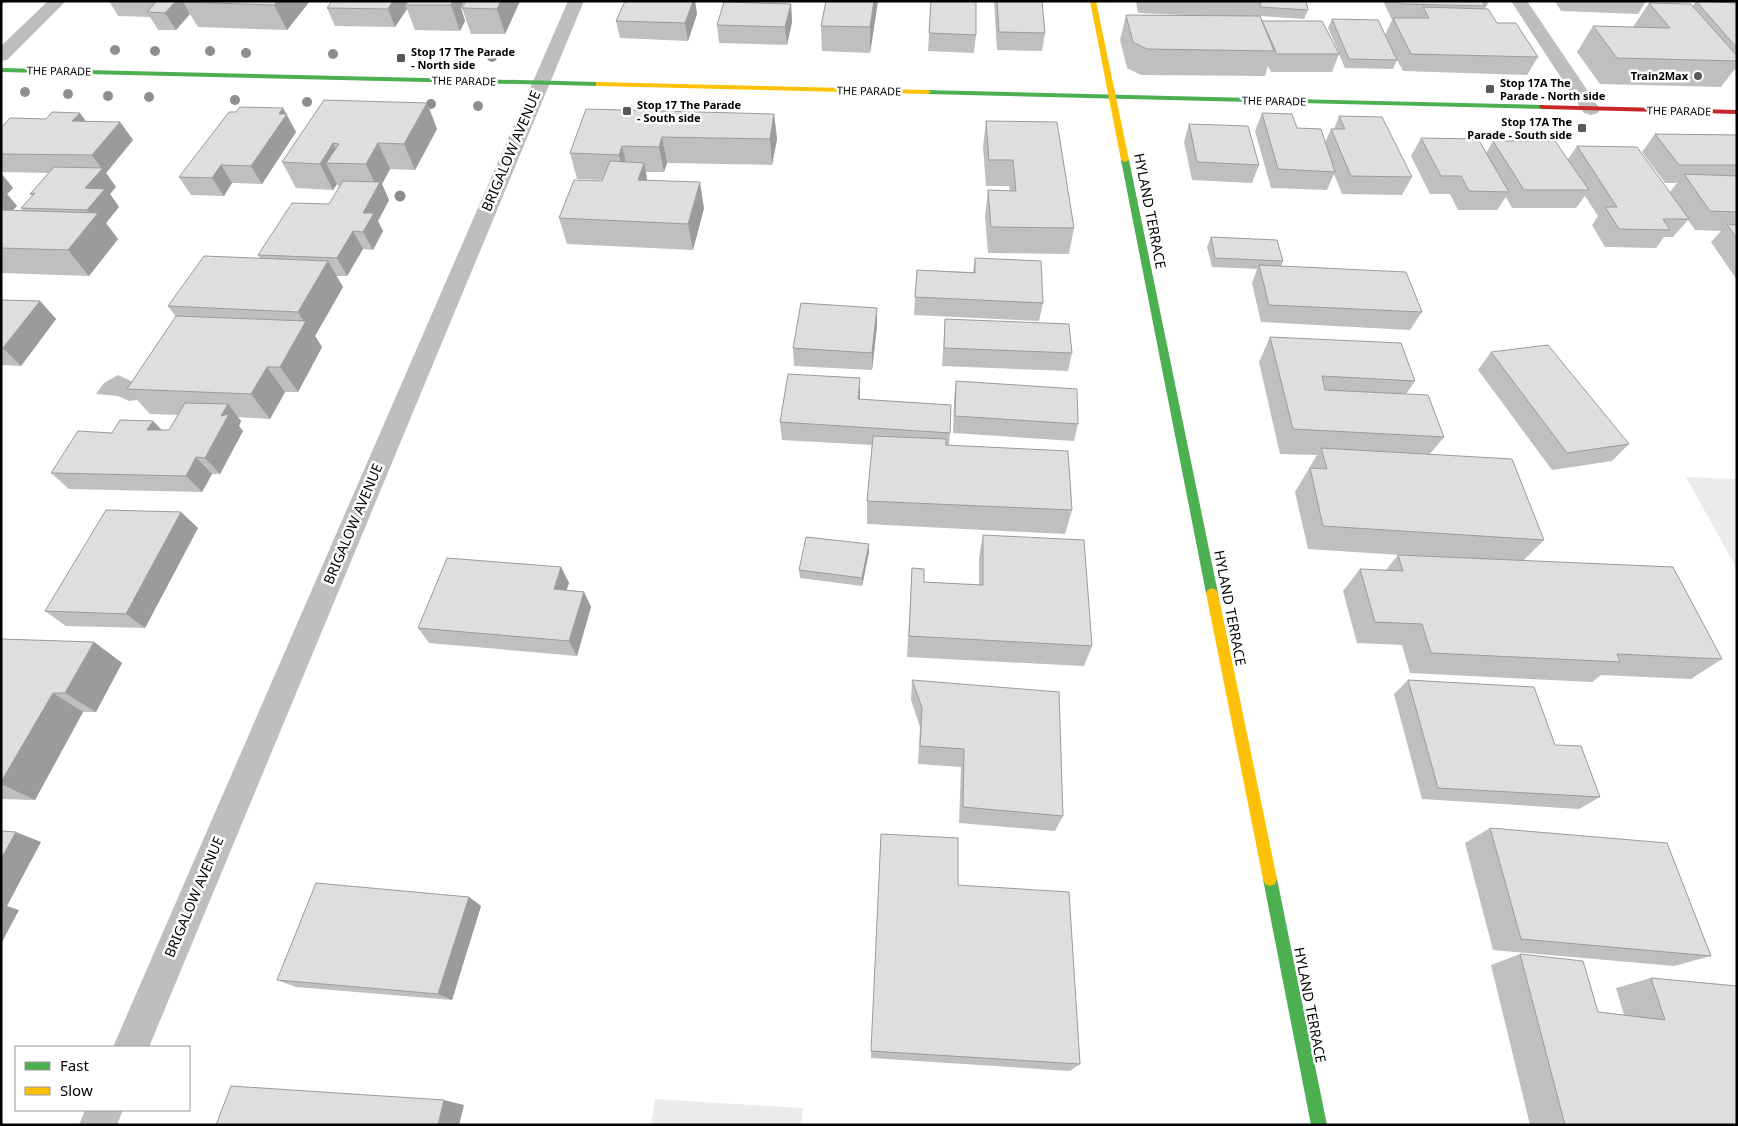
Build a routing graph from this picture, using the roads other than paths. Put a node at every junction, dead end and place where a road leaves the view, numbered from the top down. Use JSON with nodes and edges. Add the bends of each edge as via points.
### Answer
{"nodes":[{"id":1,"x":58,"y":1,"type":"edge"},
{"id":2,"x":576,"y":1,"type":"edge"},
{"id":3,"x":1093,"y":1,"type":"edge"},
{"id":4,"x":1519,"y":1,"type":"edge"},
{"id":5,"x":1,"y":56,"type":"edge"},
{"id":6,"x":1,"y":70,"type":"edge"},
{"id":7,"x":541,"y":83,"type":"junction"},
{"id":8,"x":1112,"y":97,"type":"junction"},
{"id":9,"x":1591,"y":109,"type":"junction"},
{"id":10,"x":1737,"y":112,"type":"edge"},
{"id":11,"x":131,"y":1046,"type":"edge"},
{"id":12,"x":104,"y":1111,"type":"edge"},
{"id":13,"x":98,"y":1125,"type":"edge"},
{"id":14,"x":1319,"y":1125,"type":"edge"}],
"edges":[{"from":1,"to":5,"type":"street"},
{"from":2,"to":7,"type":"street","name":"BRIGALOW AVENUE"},
{"from":3,"to":8,"type":"main road","name":"HYLAND TERRACE"},
{"from":4,"to":9,"type":"street"},
{"from":6,"to":7,"type":"main road","name":"THE PARADE"},
{"from":7,"to":8,"type":"main road","name":"THE PARADE"},
{"from":7,"to":11,"type":"street","name":"BRIGALOW AVENUE"},
{"from":8,"to":9,"type":"main road","name":"THE PARADE"},
{"from":8,"to":14,"type":"main road","name":"HYLAND TERRACE"},
{"from":9,"to":10,"type":"main road","name":"THE PARADE"},
{"from":12,"to":13,"type":"street"}]}
